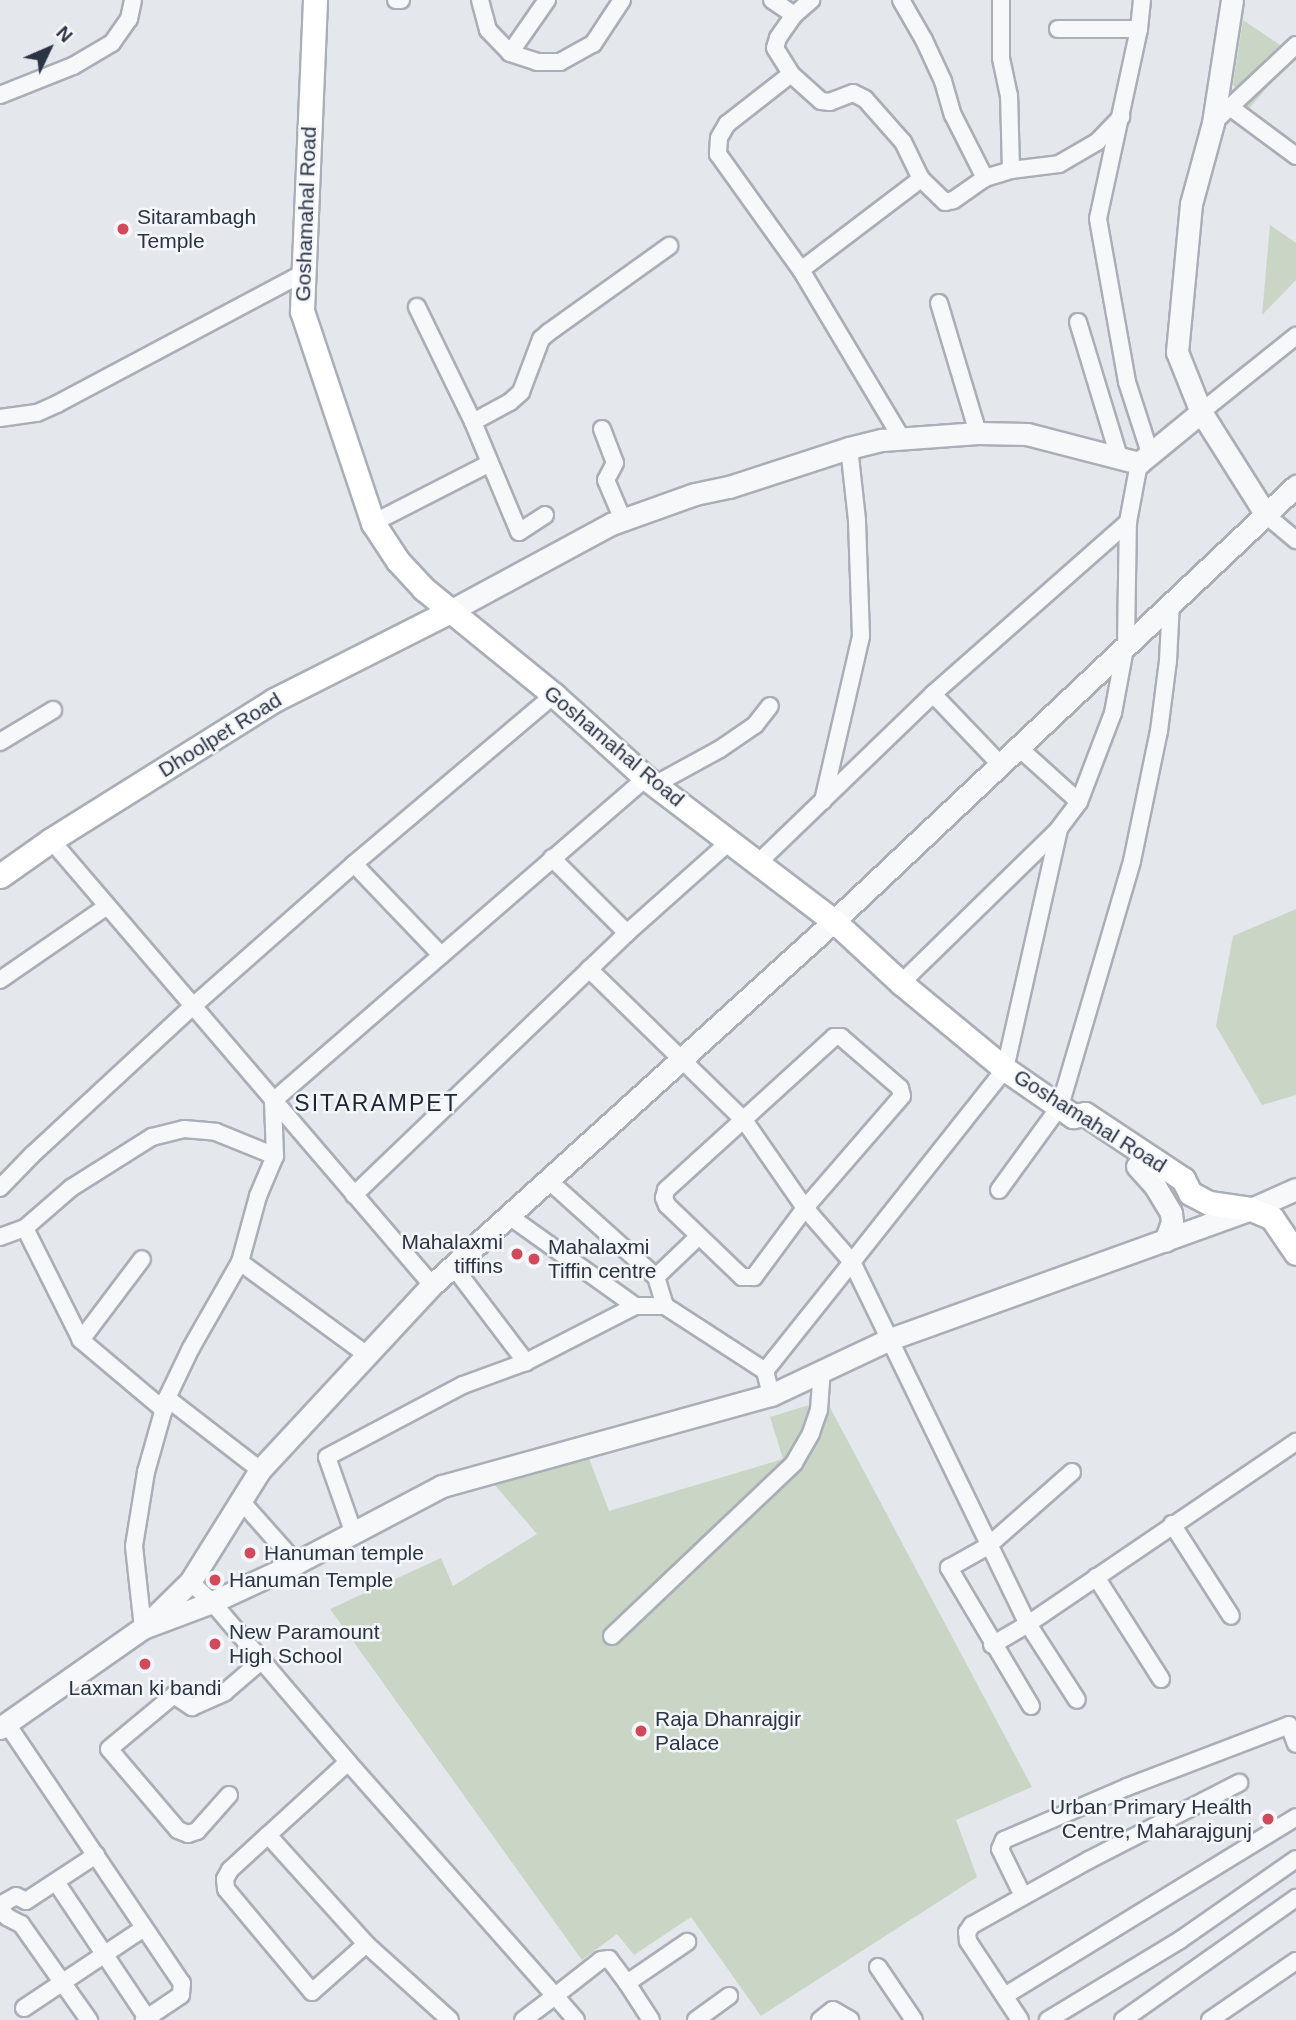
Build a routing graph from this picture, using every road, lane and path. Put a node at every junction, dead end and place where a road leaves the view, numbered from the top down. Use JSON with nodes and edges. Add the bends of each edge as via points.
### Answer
{"nodes":[{"id":1,"x":133,"y":0,"type":"edge"},
{"id":2,"x":315,"y":0,"type":"edge"},
{"id":3,"x":480,"y":0,"type":"edge"},
{"id":4,"x":547,"y":0,"type":"edge"},
{"id":5,"x":622,"y":0,"type":"edge"},
{"id":6,"x":772,"y":0,"type":"edge"},
{"id":7,"x":811,"y":0,"type":"edge"},
{"id":8,"x":901,"y":0,"type":"edge"},
{"id":9,"x":1001,"y":0,"type":"edge"},
{"id":10,"x":1142,"y":0,"type":"edge"},
{"id":11,"x":1232,"y":0,"type":"edge"},
{"id":12,"x":794,"y":15,"type":"junction"},
{"id":13,"x":1058,"y":29,"type":"dead end"},
{"id":14,"x":1139,"y":29,"type":"junction"},
{"id":15,"x":1296,"y":45,"type":"edge"},
{"id":16,"x":510,"y":53,"type":"junction"},
{"id":17,"x":791,"y":74,"type":"junction"},
{"id":18,"x":0,"y":95,"type":"edge"},
{"id":19,"x":1230,"y":107,"type":"junction"},
{"id":20,"x":1121,"y":116,"type":"junction"},
{"id":21,"x":1213,"y":123,"type":"junction"},
{"id":22,"x":1296,"y":156,"type":"edge"},
{"id":23,"x":1011,"y":170,"type":"junction"},
{"id":24,"x":985,"y":178,"type":"junction"},
{"id":25,"x":921,"y":179,"type":"junction"},
{"id":26,"x":669,"y":246,"type":"dead end"},
{"id":27,"x":801,"y":271,"type":"junction"},
{"id":28,"x":303,"y":273,"type":"junction"},
{"id":29,"x":939,"y":303,"type":"dead end"},
{"id":30,"x":417,"y":307,"type":"dead end"},
{"id":31,"x":1078,"y":322,"type":"dead end"},
{"id":32,"x":1296,"y":336,"type":"edge"},
{"id":33,"x":1201,"y":412,"type":"junction"},
{"id":34,"x":0,"y":418,"type":"edge"},
{"id":35,"x":473,"y":422,"type":"junction"},
{"id":36,"x":602,"y":429,"type":"dead end"},
{"id":37,"x":978,"y":433,"type":"junction"},
{"id":38,"x":902,"y":439,"type":"junction"},
{"id":39,"x":849,"y":448,"type":"junction"},
{"id":40,"x":1136,"y":458,"type":"junction"},
{"id":41,"x":490,"y":463,"type":"junction"},
{"id":42,"x":1296,"y":486,"type":"edge"},
{"id":43,"x":545,"y":515,"type":"dead end"},
{"id":44,"x":1266,"y":515,"type":"junction"},
{"id":45,"x":623,"y":520,"type":"junction"},
{"id":46,"x":1128,"y":522,"type":"junction"},
{"id":47,"x":373,"y":523,"type":"junction"},
{"id":48,"x":1296,"y":540,"type":"edge"},
{"id":49,"x":1171,"y":601,"type":"junction"},
{"id":50,"x":450,"y":611,"type":"junction"},
{"id":51,"x":1126,"y":643,"type":"junction"},
{"id":52,"x":933,"y":694,"type":"junction"},
{"id":53,"x":554,"y":695,"type":"junction"},
{"id":54,"x":770,"y":706,"type":"dead end"},
{"id":55,"x":53,"y":710,"type":"dead end"},
{"id":56,"x":0,"y":742,"type":"edge"},
{"id":57,"x":1018,"y":747,"type":"junction"},
{"id":58,"x":1000,"y":764,"type":"junction"},
{"id":59,"x":651,"y":781,"type":"junction"},
{"id":60,"x":823,"y":802,"type":"junction"},
{"id":61,"x":1079,"y":802,"type":"junction"},
{"id":62,"x":1059,"y":829,"type":"junction"},
{"id":63,"x":51,"y":840,"type":"junction"},
{"id":64,"x":728,"y":843,"type":"junction"},
{"id":65,"x":552,"y":858,"type":"junction"},
{"id":66,"x":758,"y":863,"type":"junction"},
{"id":67,"x":354,"y":864,"type":"junction"},
{"id":68,"x":0,"y":876,"type":"edge"},
{"id":69,"x":106,"y":907,"type":"junction"},
{"id":70,"x":834,"y":921,"type":"junction"},
{"id":71,"x":627,"y":933,"type":"junction"},
{"id":72,"x":441,"y":955,"type":"junction"},
{"id":73,"x":589,"y":969,"type":"junction"},
{"id":74,"x":0,"y":980,"type":"edge"},
{"id":75,"x":901,"y":983,"type":"junction"},
{"id":76,"x":192,"y":1007,"type":"junction"},
{"id":77,"x":683,"y":1057,"type":"junction"},
{"id":78,"x":1005,"y":1069,"type":"junction"},
{"id":79,"x":273,"y":1101,"type":"junction"},
{"id":80,"x":1066,"y":1111,"type":"junction"},
{"id":81,"x":744,"y":1120,"type":"junction"},
{"id":82,"x":275,"y":1156,"type":"junction"},
{"id":83,"x":1137,"y":1166,"type":"junction"},
{"id":84,"x":3,"y":1178,"type":"edge"},
{"id":85,"x":548,"y":1180,"type":"junction"},
{"id":86,"x":1296,"y":1189,"type":"edge"},
{"id":87,"x":999,"y":1190,"type":"dead end"},
{"id":88,"x":1190,"y":1193,"type":"junction"},
{"id":89,"x":354,"y":1195,"type":"junction"},
{"id":90,"x":805,"y":1208,"type":"junction"},
{"id":91,"x":1251,"y":1209,"type":"junction"},
{"id":92,"x":509,"y":1216,"type":"junction"},
{"id":93,"x":26,"y":1227,"type":"junction"},
{"id":94,"x":699,"y":1236,"type":"junction"},
{"id":95,"x":0,"y":1237,"type":"edge"},
{"id":96,"x":1165,"y":1241,"type":"junction"},
{"id":97,"x":1296,"y":1253,"type":"edge"},
{"id":98,"x":142,"y":1259,"type":"dead end"},
{"id":99,"x":240,"y":1262,"type":"junction"},
{"id":100,"x":852,"y":1262,"type":"junction"},
{"id":101,"x":453,"y":1266,"type":"junction"},
{"id":102,"x":656,"y":1277,"type":"junction"},
{"id":103,"x":432,"y":1285,"type":"junction"},
{"id":104,"x":635,"y":1306,"type":"junction"},
{"id":105,"x":665,"y":1306,"type":"junction"},
{"id":106,"x":890,"y":1339,"type":"junction"},
{"id":107,"x":81,"y":1340,"type":"junction"},
{"id":108,"x":367,"y":1355,"type":"junction"},
{"id":109,"x":526,"y":1362,"type":"junction"},
{"id":110,"x":765,"y":1371,"type":"junction"},
{"id":111,"x":822,"y":1371,"type":"junction"},
{"id":112,"x":771,"y":1395,"type":"junction"},
{"id":113,"x":165,"y":1404,"type":"junction"},
{"id":114,"x":1296,"y":1442,"type":"edge"},
{"id":115,"x":260,"y":1470,"type":"junction"},
{"id":116,"x":1073,"y":1472,"type":"dead end"},
{"id":117,"x":241,"y":1501,"type":"junction"},
{"id":118,"x":1172,"y":1524,"type":"junction"},
{"id":119,"x":353,"y":1531,"type":"junction"},
{"id":120,"x":988,"y":1546,"type":"junction"},
{"id":121,"x":296,"y":1563,"type":"junction"},
{"id":122,"x":1096,"y":1577,"type":"junction"},
{"id":123,"x":191,"y":1582,"type":"junction"},
{"id":124,"x":212,"y":1602,"type":"junction"},
{"id":125,"x":1231,"y":1616,"type":"dead end"},
{"id":126,"x":1028,"y":1624,"type":"junction"},
{"id":127,"x":143,"y":1628,"type":"junction"},
{"id":128,"x":612,"y":1636,"type":"dead end"},
{"id":129,"x":992,"y":1645,"type":"junction"},
{"id":130,"x":261,"y":1661,"type":"junction"},
{"id":131,"x":1161,"y":1679,"type":"dead end"},
{"id":132,"x":1077,"y":1700,"type":"dead end"},
{"id":133,"x":1031,"y":1706,"type":"dead end"},
{"id":134,"x":3,"y":1726,"type":"edge"},
{"id":135,"x":1296,"y":1744,"type":"edge"},
{"id":136,"x":348,"y":1762,"type":"junction"},
{"id":137,"x":1239,"y":1783,"type":"dead end"},
{"id":138,"x":229,"y":1795,"type":"dead end"},
{"id":139,"x":1296,"y":1817,"type":"edge"},
{"id":140,"x":268,"y":1835,"type":"junction"},
{"id":141,"x":96,"y":1855,"type":"junction"},
{"id":142,"x":1296,"y":1859,"type":"edge"},
{"id":143,"x":56,"y":1882,"type":"junction"},
{"id":144,"x":1023,"y":1896,"type":"junction"},
{"id":145,"x":1296,"y":1898,"type":"edge"},
{"id":146,"x":0,"y":1907,"type":"edge"},
{"id":147,"x":144,"y":1928,"type":"junction"},
{"id":148,"x":687,"y":1941,"type":"dead end"},
{"id":149,"x":366,"y":1944,"type":"junction"},
{"id":150,"x":104,"y":1955,"type":"junction"},
{"id":151,"x":1296,"y":1961,"type":"edge"},
{"id":152,"x":878,"y":1967,"type":"dead end"},
{"id":153,"x":63,"y":1982,"type":"junction"},
{"id":154,"x":627,"y":1983,"type":"junction"},
{"id":155,"x":1006,"y":1995,"type":"junction"},
{"id":156,"x":555,"y":1996,"type":"junction"},
{"id":157,"x":729,"y":1996,"type":"dead end"},
{"id":158,"x":24,"y":2008,"type":"dead end"},
{"id":159,"x":145,"y":2019,"type":"edge"},
{"id":160,"x":89,"y":2020,"type":"edge"},
{"id":161,"x":450,"y":2020,"type":"edge"},
{"id":162,"x":523,"y":2020,"type":"edge"},
{"id":163,"x":576,"y":2020,"type":"edge"},
{"id":164,"x":651,"y":2020,"type":"edge"},
{"id":165,"x":696,"y":2020,"type":"edge"},
{"id":166,"x":820,"y":2020,"type":"edge"},
{"id":167,"x":850,"y":2020,"type":"edge"},
{"id":168,"x":914,"y":2020,"type":"edge"},
{"id":169,"x":1020,"y":2020,"type":"edge"},
{"id":170,"x":1048,"y":2020,"type":"edge"},
{"id":171,"x":1123,"y":2020,"type":"edge"},
{"id":172,"x":1210,"y":2020,"type":"edge"}],
"edges":[{"from":1,"to":18,"type":"street","via":[[129,19],[112,43],[72,66]]},
{"from":2,"to":28,"type":"main road","name":"Goshamahal Road"},
{"from":3,"to":16,"type":"street","via":[[488,30]]},
{"from":4,"to":16,"type":"street"},
{"from":5,"to":16,"type":"street","via":[[593,44],[560,62],[537,62]]},
{"from":6,"to":12,"type":"street"},
{"from":7,"to":12,"type":"street"},
{"from":8,"to":24,"type":"street","via":[[924,40],[953,116]]},
{"from":9,"to":23,"type":"street"},
{"from":10,"to":14,"type":"street"},
{"from":11,"to":21,"type":"street"},
{"from":12,"to":17,"type":"street","via":[[775,48]]},
{"from":13,"to":14,"type":"street"},
{"from":14,"to":20,"type":"street"},
{"from":15,"to":19,"type":"street"},
{"from":17,"to":25,"type":"street","via":[[821,101],[853,93],[865,99],[908,148]]},
{"from":17,"to":27,"type":"street","via":[[727,124],[719,138],[718,154]]},
{"from":19,"to":21,"type":"street"},
{"from":19,"to":22,"type":"street"},
{"from":20,"to":23,"type":"street","via":[[1097,142],[1059,164]]},
{"from":20,"to":40,"type":"street","via":[[1098,219]]},
{"from":21,"to":33,"type":"street","via":[[1191,204],[1177,352]]},
{"from":23,"to":24,"type":"street"},
{"from":24,"to":25,"type":"street","via":[[945,202]]},
{"from":25,"to":27,"type":"street"},
{"from":26,"to":35,"type":"street","via":[[541,339],[521,392]]},
{"from":27,"to":38,"type":"street"},
{"from":28,"to":34,"type":"street","via":[[57,404],[37,413]]},
{"from":28,"to":47,"type":"main road","name":"Goshamahal Road","via":[[302,311]]},
{"from":29,"to":37,"type":"street"},
{"from":30,"to":35,"type":"street"},
{"from":31,"to":40,"type":"street"},
{"from":32,"to":33,"type":"street"},
{"from":33,"to":40,"type":"street"},
{"from":33,"to":44,"type":"street"},
{"from":35,"to":41,"type":"street"},
{"from":36,"to":45,"type":"street","via":[[615,463],[606,480]]},
{"from":37,"to":38,"type":"street"},
{"from":37,"to":40,"type":"street","via":[[1027,434]]},
{"from":38,"to":39,"type":"street"},
{"from":39,"to":45,"type":"street"},
{"from":39,"to":60,"type":"street","via":[[857,520],[860,636]]},
{"from":40,"to":46,"type":"street"},
{"from":41,"to":43,"type":"street","via":[[519,532]]},
{"from":41,"to":47,"type":"street"},
{"from":42,"to":44,"type":"street"},
{"from":44,"to":48,"type":"street"},
{"from":44,"to":49,"type":"street"},
{"from":45,"to":50,"type":"street"},
{"from":46,"to":51,"type":"street"},
{"from":46,"to":52,"type":"street"},
{"from":47,"to":50,"type":"main road","name":"Goshamahal Road","via":[[398,561]]},
{"from":49,"to":51,"type":"street"},
{"from":49,"to":80,"type":"street","via":[[1168,661],[1150,780]]},
{"from":50,"to":53,"type":"main road","name":"Goshamahal Road"},
{"from":50,"to":63,"type":"main road","name":"Dhoolpet Road","via":[[274,700]]},
{"from":51,"to":57,"type":"street"},
{"from":51,"to":61,"type":"street","via":[[1113,713]]},
{"from":52,"to":58,"type":"street"},
{"from":52,"to":60,"type":"street"},
{"from":53,"to":59,"type":"main road","name":"Goshamahal Road"},
{"from":53,"to":67,"type":"street"},
{"from":54,"to":59,"type":"street","via":[[755,725],[720,749]]},
{"from":55,"to":56,"type":"street"},
{"from":57,"to":58,"type":"street"},
{"from":57,"to":61,"type":"street"},
{"from":58,"to":70,"type":"street"},
{"from":59,"to":64,"type":"main road","name":"Goshamahal Road"},
{"from":59,"to":65,"type":"street"},
{"from":60,"to":66,"type":"street"},
{"from":61,"to":62,"type":"street"},
{"from":62,"to":75,"type":"street"},
{"from":62,"to":78,"type":"street"},
{"from":63,"to":68,"type":"main road","name":"Dhoolpet Road"},
{"from":63,"to":69,"type":"street"},
{"from":64,"to":66,"type":"main road","name":"Goshamahal Road"},
{"from":64,"to":71,"type":"street"},
{"from":65,"to":71,"type":"street"},
{"from":65,"to":72,"type":"street"},
{"from":66,"to":70,"type":"main road","name":"Goshamahal Road"},
{"from":67,"to":72,"type":"street"},
{"from":67,"to":76,"type":"street"},
{"from":69,"to":74,"type":"street"},
{"from":69,"to":76,"type":"street"},
{"from":70,"to":75,"type":"main road","name":"Goshamahal Road"},
{"from":70,"to":77,"type":"street"},
{"from":71,"to":73,"type":"street"},
{"from":72,"to":79,"type":"street"},
{"from":73,"to":77,"type":"street"},
{"from":73,"to":89,"type":"street"},
{"from":75,"to":78,"type":"main road","name":"Goshamahal Road"},
{"from":76,"to":79,"type":"street"},
{"from":76,"to":84,"type":"street"},
{"from":77,"to":81,"type":"street"},
{"from":77,"to":85,"type":"street"},
{"from":78,"to":80,"type":"main road","name":"Goshamahal Road"},
{"from":78,"to":100,"type":"street"},
{"from":79,"to":82,"type":"street"},
{"from":79,"to":89,"type":"street"},
{"from":80,"to":83,"type":"main road","via":[[1077,1126]]},
{"from":80,"to":87,"type":"street"},
{"from":80,"to":88,"type":"main road","name":"Goshamahal Road","via":[[1085,1114],[1182,1179]]},
{"from":81,"to":90,"type":"street"},
{"from":81,"to":90,"type":"street","via":[[834,1037],[841,1037],[900,1088],[899,1103]]},
{"from":81,"to":94,"type":"street","via":[[666,1190],[667,1205]]},
{"from":82,"to":93,"type":"street","via":[[216,1132],[184,1129],[152,1138],[71,1188]]},
{"from":82,"to":99,"type":"street","via":[[258,1196]]},
{"from":83,"to":88,"type":"main road","via":[[1175,1192]]},
{"from":83,"to":96,"type":"street","via":[[1171,1213]]},
{"from":85,"to":92,"type":"street"},
{"from":85,"to":102,"type":"street"},
{"from":86,"to":91,"type":"street"},
{"from":88,"to":91,"type":"main road","name":"Goshamahal Road","via":[[1209,1203]]},
{"from":89,"to":103,"type":"street"},
{"from":90,"to":94,"type":"street","via":[[749,1280],[741,1278]]},
{"from":90,"to":100,"type":"street"},
{"from":91,"to":96,"type":"street"},
{"from":91,"to":97,"type":"main road","name":"Goshamahal Road","via":[[1272,1219]]},
{"from":92,"to":101,"type":"street"},
{"from":92,"to":104,"type":"street"},
{"from":93,"to":95,"type":"street"},
{"from":93,"to":107,"type":"street"},
{"from":94,"to":102,"type":"street"},
{"from":96,"to":106,"type":"street"},
{"from":98,"to":107,"type":"street"},
{"from":99,"to":108,"type":"street"},
{"from":99,"to":113,"type":"street"},
{"from":100,"to":106,"type":"street"},
{"from":100,"to":110,"type":"street"},
{"from":101,"to":103,"type":"street"},
{"from":101,"to":109,"type":"street"},
{"from":102,"to":105,"type":"street"},
{"from":103,"to":108,"type":"street"},
{"from":104,"to":105,"type":"street"},
{"from":104,"to":109,"type":"street"},
{"from":105,"to":110,"type":"street"},
{"from":106,"to":111,"type":"street"},
{"from":106,"to":120,"type":"street"},
{"from":107,"to":113,"type":"street"},
{"from":108,"to":115,"type":"street"},
{"from":109,"to":119,"type":"street","via":[[463,1385],[327,1457]]},
{"from":110,"to":112,"type":"street"},
{"from":111,"to":112,"type":"street"},
{"from":111,"to":128,"type":"street","via":[[819,1410],[794,1463]]},
{"from":112,"to":119,"type":"street","via":[[442,1486]]},
{"from":113,"to":115,"type":"street"},
{"from":113,"to":127,"type":"street","via":[[146,1472],[134,1546]]},
{"from":114,"to":118,"type":"street"},
{"from":115,"to":117,"type":"street"},
{"from":116,"to":120,"type":"street"},
{"from":117,"to":121,"type":"street"},
{"from":117,"to":123,"type":"street"},
{"from":118,"to":122,"type":"street"},
{"from":118,"to":125,"type":"street"},
{"from":119,"to":121,"type":"street"},
{"from":120,"to":126,"type":"street"},
{"from":120,"to":129,"type":"street","via":[[949,1568]]},
{"from":121,"to":124,"type":"street"},
{"from":122,"to":126,"type":"street"},
{"from":122,"to":131,"type":"street"},
{"from":123,"to":124,"type":"street"},
{"from":123,"to":127,"type":"street"},
{"from":124,"to":127,"type":"street"},
{"from":124,"to":130,"type":"street"},
{"from":126,"to":129,"type":"street"},
{"from":126,"to":132,"type":"street"},
{"from":127,"to":134,"type":"street"},
{"from":129,"to":133,"type":"street"},
{"from":130,"to":136,"type":"street"},
{"from":130,"to":138,"type":"street","via":[[225,1692],[192,1707],[174,1695],[109,1749],[178,1830],[188,1834],[197,1831]]},
{"from":134,"to":141,"type":"street"},
{"from":135,"to":144,"type":"street","via":[[1289,1725],[1004,1840],[1000,1849]]},
{"from":136,"to":140,"type":"street"},
{"from":136,"to":156,"type":"street"},
{"from":137,"to":144,"type":"street"},
{"from":139,"to":155,"type":"street"},
{"from":140,"to":149,"type":"street"},
{"from":140,"to":149,"type":"street","via":[[230,1870],[226,1889],[312,1992]]},
{"from":141,"to":143,"type":"street"},
{"from":141,"to":147,"type":"street"},
{"from":142,"to":170,"type":"street","via":[[1180,1940]]},
{"from":143,"to":146,"type":"street","via":[[26,1901],[16,1896]]},
{"from":143,"to":150,"type":"street"},
{"from":144,"to":155,"type":"street","via":[[967,1932],[968,1941]]},
{"from":145,"to":171,"type":"street"},
{"from":146,"to":153,"type":"street","via":[[7,1917],[22,1924]]},
{"from":147,"to":150,"type":"street"},
{"from":147,"to":159,"type":"street","via":[[184,1989]]},
{"from":148,"to":154,"type":"street"},
{"from":149,"to":161,"type":"street"},
{"from":150,"to":153,"type":"street"},
{"from":150,"to":159,"type":"street"},
{"from":151,"to":172,"type":"street"},
{"from":152,"to":168,"type":"street"},
{"from":153,"to":158,"type":"street"},
{"from":153,"to":160,"type":"street"},
{"from":154,"to":156,"type":"street","via":[[609,1959],[601,1960]]},
{"from":154,"to":164,"type":"street"},
{"from":155,"to":169,"type":"street"},
{"from":156,"to":162,"type":"street"},
{"from":156,"to":163,"type":"street"},
{"from":157,"to":165,"type":"street"},
{"from":166,"to":167,"type":"street","via":[[833,2010]]}]}
